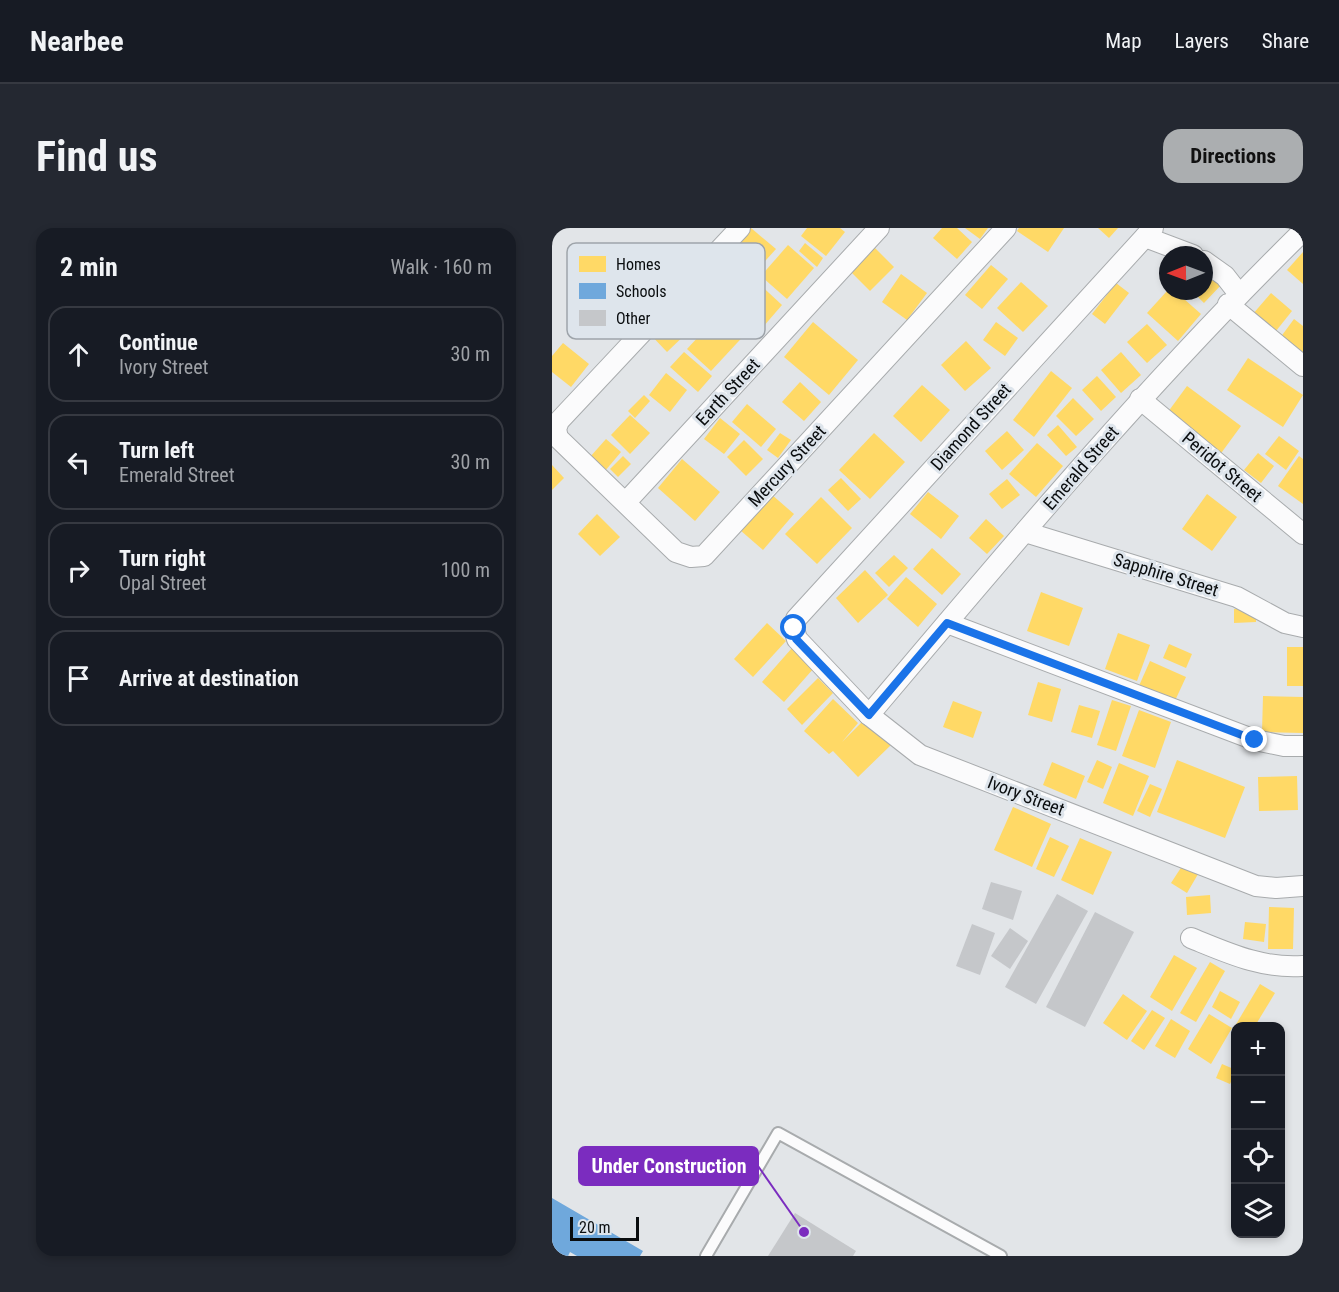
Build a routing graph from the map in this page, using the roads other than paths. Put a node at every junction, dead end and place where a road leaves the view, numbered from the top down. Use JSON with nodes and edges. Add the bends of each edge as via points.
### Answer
{"nodes":[{"id":1,"x":740,"y":228,"type":"edge"},
{"id":2,"x":879,"y":228,"type":"edge"},
{"id":3,"x":1006,"y":228,"type":"edge"},
{"id":4,"x":1303,"y":231,"type":"edge"},
{"id":5,"x":1149,"y":232,"type":"edge"},
{"id":6,"x":726,"y":243,"type":"edge"},
{"id":7,"x":1176,"y":246,"type":"edge"},
{"id":8,"x":1213,"y":267,"type":"edge"},
{"id":9,"x":1234,"y":299,"type":"junction"},
{"id":10,"x":636,"y":339,"type":"edge"},
{"id":11,"x":1303,"y":366,"type":"edge"},
{"id":12,"x":1140,"y":399,"type":"junction"},
{"id":13,"x":626,"y":502,"type":"junction"},
{"id":14,"x":1025,"y":532,"type":"junction"},
{"id":15,"x":1303,"y":534,"type":"edge"},
{"id":16,"x":947,"y":623,"type":"junction"},
{"id":17,"x":1303,"y":627,"type":"edge"},
{"id":18,"x":794,"y":628,"type":"joint"},
{"id":19,"x":869,"y":715,"type":"junction"},
{"id":20,"x":1303,"y":746,"type":"edge"},
{"id":21,"x":1303,"y":886,"type":"edge"},
{"id":22,"x":1191,"y":938,"type":"dead end"},
{"id":23,"x":1303,"y":966,"type":"edge"},
{"id":24,"x":706,"y":1256,"type":"edge"},
{"id":25,"x":1001,"y":1256,"type":"edge"}],
"edges":[{"from":1,"to":6,"type":"street","name":"Mercury Street"},
{"from":2,"to":13,"type":"street","name":"Earth Street"},
{"from":3,"to":13,"type":"street","name":"Mercury Street","via":[[704,556],[676,552]]},
{"from":4,"to":9,"type":"street","name":"Emerald Street"},
{"from":5,"to":7,"type":"street"},
{"from":5,"to":18,"type":"street","name":"Diamond Street","via":[[796,619]]},
{"from":8,"to":9,"type":"street","via":[[1225,276]]},
{"from":9,"to":11,"type":"street"},
{"from":9,"to":12,"type":"street","name":"Emerald Street"},
{"from":10,"to":13,"type":"street","name":"Mercury Street","via":[[559,421],[556,429],[558,438]]},
{"from":12,"to":14,"type":"street","name":"Emerald Street"},
{"from":12,"to":15,"type":"street","name":"Peridot Street"},
{"from":14,"to":16,"type":"street","name":"Emerald Street"},
{"from":14,"to":17,"type":"street","name":"Sapphire Street","via":[[1237,597],[1286,623]]},
{"from":16,"to":19,"type":"street","name":"Emerald Street"},
{"from":16,"to":20,"type":"street","via":[[1255,740]]},
{"from":18,"to":19,"type":"street","name":"Ivory Street","via":[[796,639]]},
{"from":19,"to":21,"type":"street","name":"Ivory Street","via":[[920,755],[1256,886]]},
{"from":22,"to":23,"type":"street","via":[[1249,961]]},
{"from":24,"to":25,"type":"lane","via":[[778,1133]]}]}
